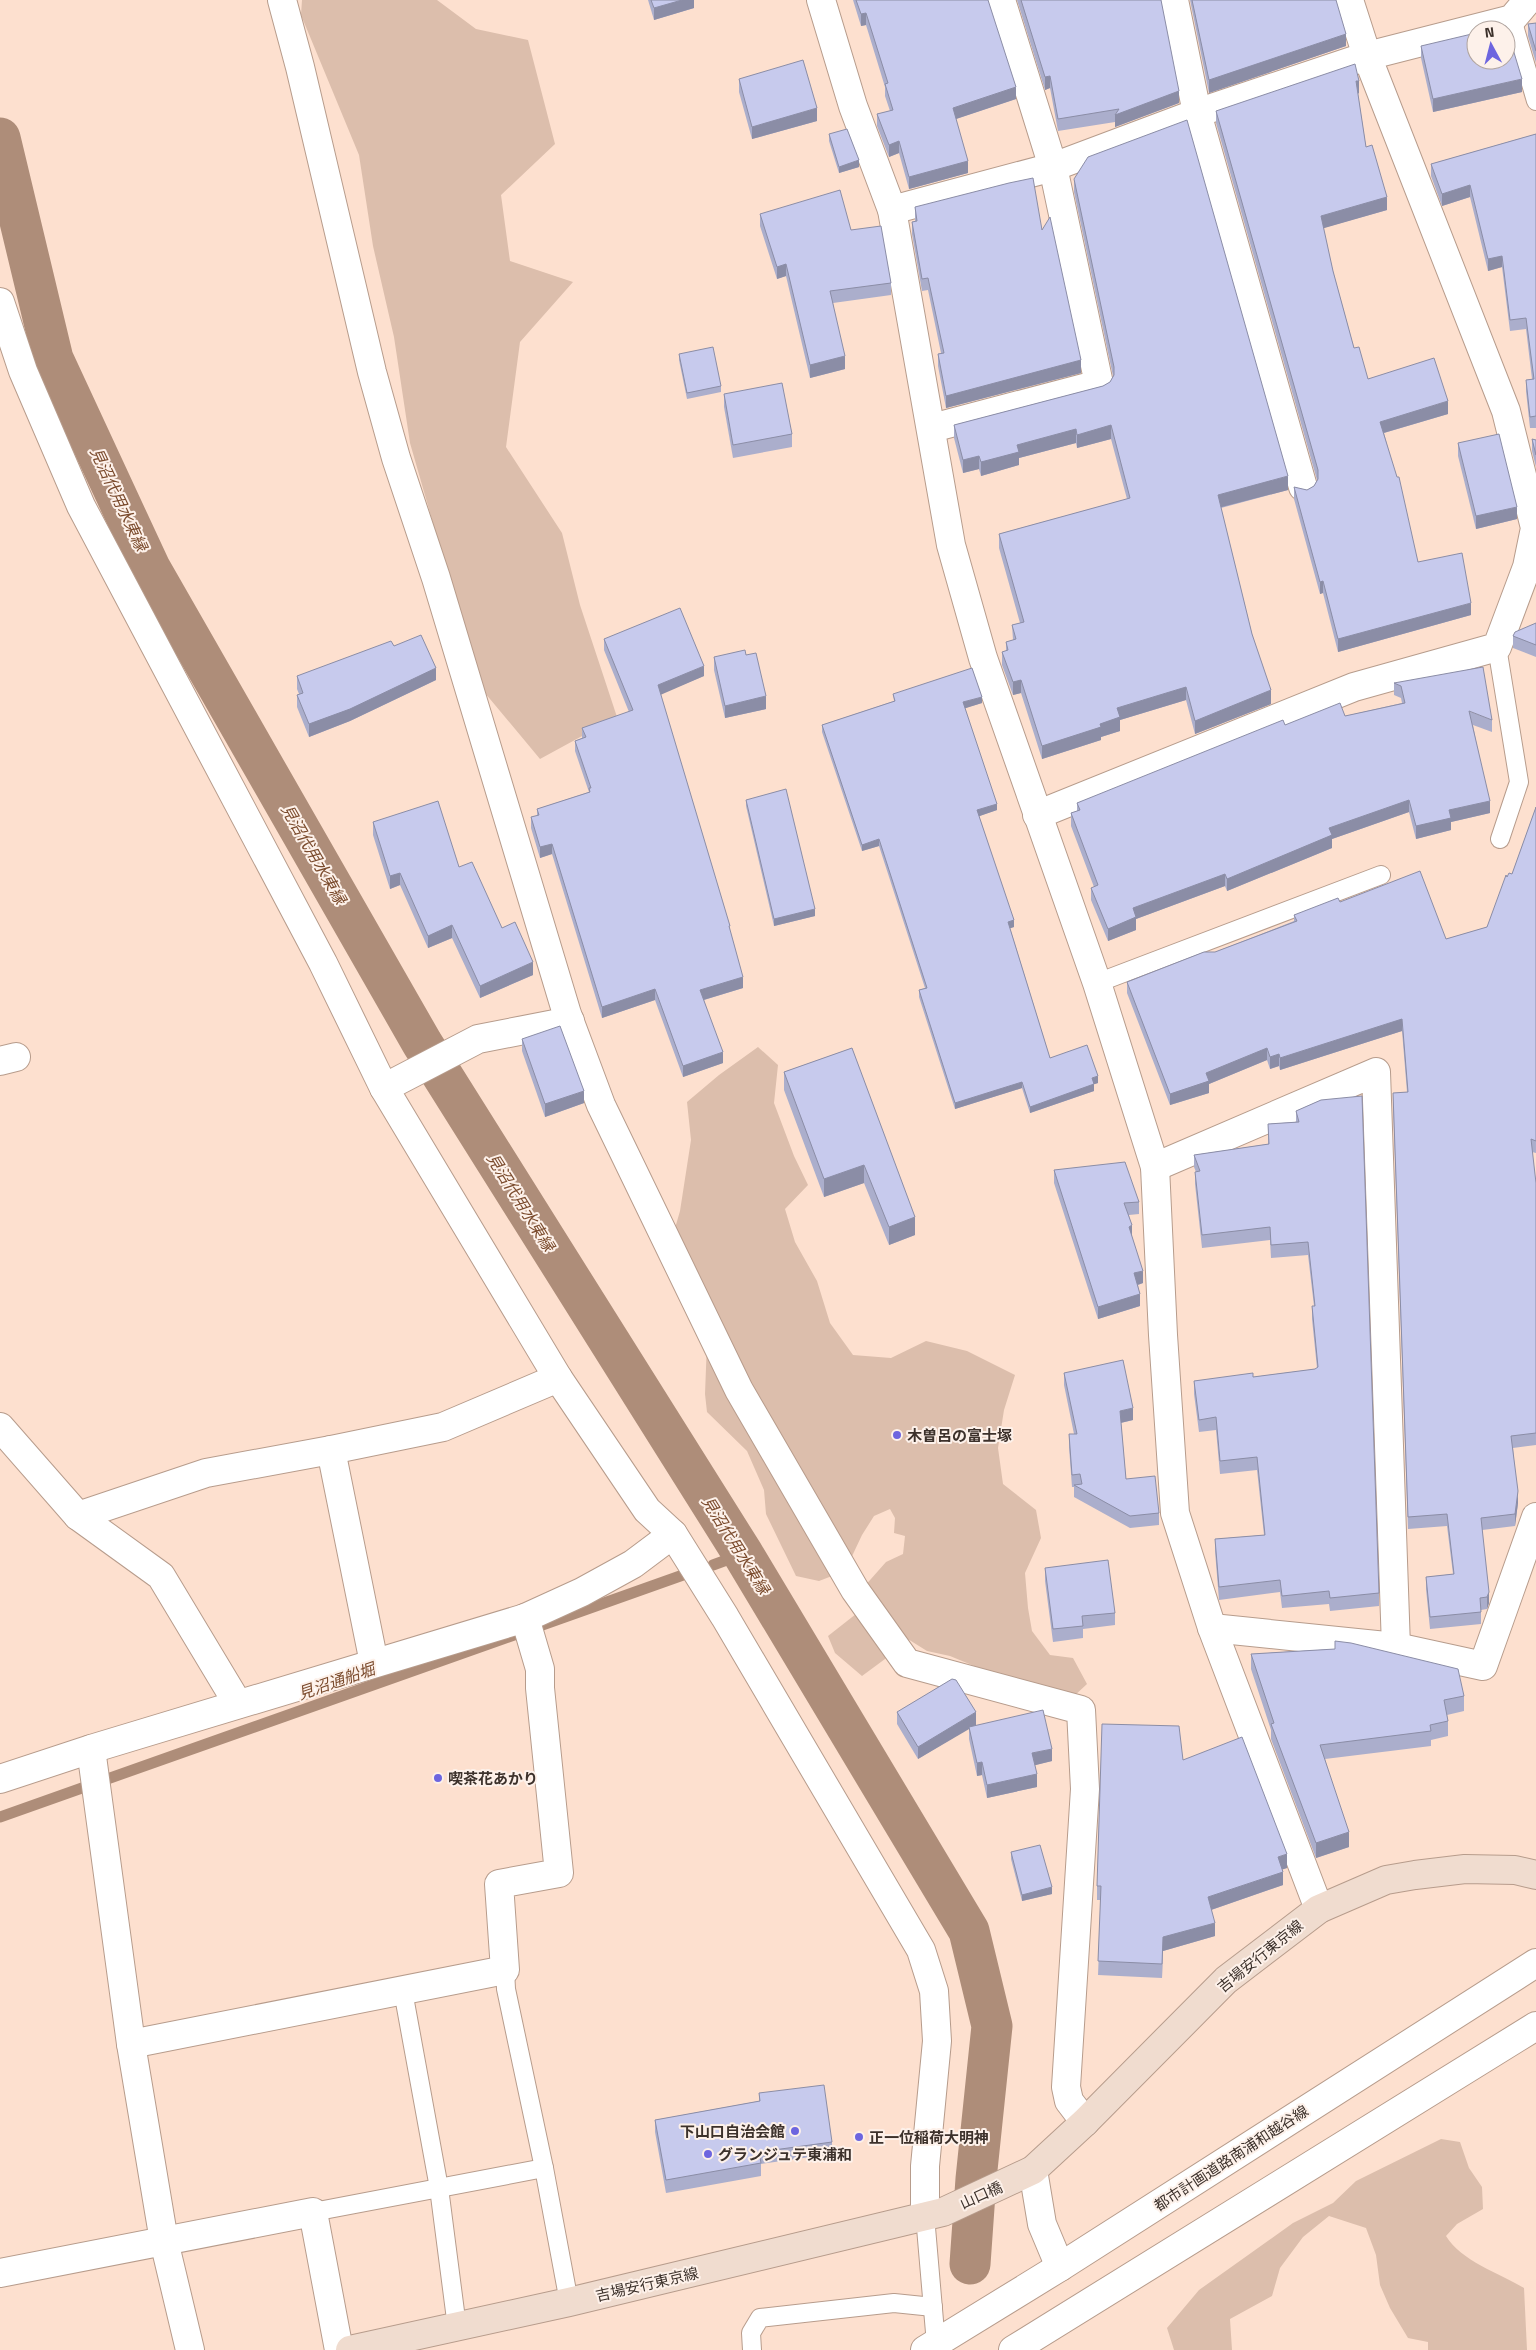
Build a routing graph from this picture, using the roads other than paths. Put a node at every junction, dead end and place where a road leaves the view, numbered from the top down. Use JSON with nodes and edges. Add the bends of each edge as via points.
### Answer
{"nodes":[{"id":1,"x":282,"y":0,"type":"edge"},
{"id":2,"x":821,"y":0,"type":"edge"},
{"id":3,"x":1002,"y":0,"type":"edge"},
{"id":4,"x":1174,"y":0,"type":"edge"},
{"id":5,"x":1349,"y":0,"type":"edge"},
{"id":6,"x":1520,"y":9,"type":"edge"},
{"id":7,"x":1367,"y":56,"type":"junction"},
{"id":8,"x":1536,"y":101,"type":"edge"},
{"id":9,"x":1197,"y":113,"type":"junction"},
{"id":10,"x":1053,"y":168,"type":"junction"},
{"id":11,"x":892,"y":210,"type":"junction"},
{"id":12,"x":0,"y":302,"type":"edge"},
{"id":13,"x":932,"y":428,"type":"junction"},
{"id":14,"x":1303,"y":487,"type":"edge"},
{"id":15,"x":1531,"y":568,"type":"edge"},
{"id":16,"x":1497,"y":648,"type":"junction"},
{"id":17,"x":1036,"y":815,"type":"junction"},
{"id":18,"x":1500,"y":839,"type":"dead end"},
{"id":19,"x":1381,"y":875,"type":"dead end"},
{"id":20,"x":1097,"y":983,"type":"junction"},
{"id":21,"x":570,"y":1021,"type":"junction"},
{"id":22,"x":384,"y":1088,"type":"junction"},
{"id":23,"x":1155,"y":1167,"type":"junction"},
{"id":24,"x":558,"y":1378,"type":"junction"},
{"id":25,"x":0,"y":1427,"type":"edge"},
{"id":26,"x":331,"y":1450,"type":"junction"},
{"id":27,"x":78,"y":1516,"type":"junction"},
{"id":28,"x":1536,"y":1517,"type":"edge"},
{"id":29,"x":673,"y":1534,"type":"junction"},
{"id":30,"x":525,"y":1618,"type":"junction"},
{"id":31,"x":1212,"y":1628,"type":"junction"},
{"id":32,"x":1396,"y":1646,"type":"junction"},
{"id":33,"x":374,"y":1663,"type":"junction"},
{"id":34,"x":238,"y":1704,"type":"junction"},
{"id":35,"x":91,"y":1749,"type":"junction"},
{"id":36,"x":0,"y":1779,"type":"edge"},
{"id":37,"x":1536,"y":1875,"type":"edge"},
{"id":38,"x":1319,"y":1909,"type":"junction"},
{"id":39,"x":1536,"y":1963,"type":"edge"},
{"id":40,"x":504,"y":1970,"type":"junction"},
{"id":41,"x":402,"y":1991,"type":"junction"},
{"id":42,"x":1536,"y":2026,"type":"edge"},
{"id":43,"x":130,"y":2044,"type":"junction"},
{"id":44,"x":1085,"y":2122,"type":"junction"},
{"id":45,"x":544,"y":2168,"type":"junction"},
{"id":46,"x":1026,"y":2174,"type":"junction"},
{"id":47,"x":439,"y":2188,"type":"junction"},
{"id":48,"x":313,"y":2212,"type":"junction"},
{"id":49,"x":934,"y":2214,"type":"junction"},
{"id":50,"x":164,"y":2241,"type":"junction"},
{"id":51,"x":1060,"y":2267,"type":"junction"},
{"id":52,"x":0,"y":2273,"type":"edge"},
{"id":53,"x":570,"y":2302,"type":"junction"},
{"id":54,"x":933,"y":2307,"type":"junction"},
{"id":55,"x":457,"y":2327,"type":"junction"},
{"id":56,"x":1029,"y":2346,"type":"edge"},
{"id":57,"x":931,"y":2347,"type":"edge"},
{"id":58,"x":190,"y":2350,"type":"edge"},
{"id":59,"x":339,"y":2350,"type":"edge"},
{"id":60,"x":350,"y":2350,"type":"edge"},
{"id":61,"x":752,"y":2350,"type":"edge"}],
"edges":[{"from":1,"to":21,"type":"street","via":[[393,448],[436,578]]},
{"from":2,"to":11,"type":"street","via":[[853,106]]},
{"from":3,"to":10,"type":"street"},
{"from":4,"to":9,"type":"street"},
{"from":5,"to":7,"type":"street"},
{"from":6,"to":7,"type":"street"},
{"from":6,"to":8,"type":"lane"},
{"from":7,"to":9,"type":"street"},
{"from":7,"to":15,"type":"street","via":[[1506,411],[1535,528]]},
{"from":9,"to":10,"type":"street"},
{"from":9,"to":14,"type":"street"},
{"from":10,"to":11,"type":"street"},
{"from":10,"to":13,"type":"street","via":[[1099,384]]},
{"from":11,"to":13,"type":"street"},
{"from":12,"to":22,"type":"street","via":[[23,371],[81,506],[323,963]]},
{"from":13,"to":17,"type":"street","via":[[951,545],[983,658]]},
{"from":15,"to":16,"type":"street"},
{"from":16,"to":17,"type":"street","via":[[1354,688]]},
{"from":16,"to":18,"type":"lane","via":[[1519,782]]},
{"from":17,"to":20,"type":"street"},
{"from":19,"to":20,"type":"lane"},
{"from":20,"to":23,"type":"street"},
{"from":21,"to":22,"type":"street","via":[[478,1039]]},
{"from":21,"to":44,"type":"street","via":[[601,1105],[739,1390],[855,1590],[907,1663],[1081,1710],[1085,1789],[1066,2087],[1069,2101]]},
{"from":22,"to":24,"type":"street"},
{"from":23,"to":31,"type":"street","via":[[1176,1514]]},
{"from":23,"to":32,"type":"street","via":[[1376,1072]]},
{"from":24,"to":26,"type":"street","via":[[443,1427]]},
{"from":24,"to":29,"type":"street","via":[[647,1510]]},
{"from":25,"to":27,"type":"street"},
{"from":26,"to":27,"type":"street","via":[[206,1473]]},
{"from":26,"to":33,"type":"street"},
{"from":27,"to":34,"type":"street","via":[[160,1576]]},
{"from":28,"to":32,"type":"street","via":[[1483,1666]]},
{"from":29,"to":30,"type":"street","via":[[633,1564]]},
{"from":29,"to":49,"type":"street","via":[[921,1950],[934,1991],[937,2041],[925,2166]]},
{"from":30,"to":33,"type":"street"},
{"from":30,"to":40,"type":"street","via":[[540,1668],[559,1873],[499,1884]]},
{"from":31,"to":32,"type":"street"},
{"from":31,"to":38,"type":"street"},
{"from":33,"to":34,"type":"street"},
{"from":34,"to":35,"type":"street"},
{"from":35,"to":36,"type":"street"},
{"from":35,"to":43,"type":"street"},
{"from":37,"to":38,"type":"main road","name":"吉場安行東京線","via":[[1516,1870],[1465,1869],[1415,1875],[1386,1880]]},
{"from":38,"to":44,"type":"main road","name":"吉場安行東京線","via":[[1226,1980]]},
{"from":39,"to":51,"type":"street","name":"都市計画道路南浦和越谷線"},
{"from":40,"to":41,"type":"street"},
{"from":40,"to":45,"type":"lane"},
{"from":41,"to":43,"type":"street"},
{"from":41,"to":47,"type":"lane"},
{"from":42,"to":56,"type":"street"},
{"from":43,"to":50,"type":"street"},
{"from":44,"to":46,"type":"main road","name":"吉場安行東京線"},
{"from":45,"to":47,"type":"lane"},
{"from":45,"to":53,"type":"lane"},
{"from":46,"to":49,"type":"main road","name":"山口橋"},
{"from":46,"to":51,"type":"street"},
{"from":47,"to":48,"type":"lane"},
{"from":47,"to":55,"type":"lane"},
{"from":48,"to":50,"type":"street"},
{"from":48,"to":59,"type":"street"},
{"from":49,"to":53,"type":"main road","name":"吉場安行東京線"},
{"from":49,"to":54,"type":"lane"},
{"from":50,"to":52,"type":"street"},
{"from":50,"to":58,"type":"street"},
{"from":51,"to":57,"type":"street","name":"都市計画道路南浦和越谷線"},
{"from":53,"to":55,"type":"main road","name":"吉場安行東京線"},
{"from":54,"to":57,"type":"lane"},
{"from":54,"to":61,"type":"lane","via":[[894,2303],[760,2318],[751,2333]]},
{"from":55,"to":60,"type":"main road","name":"吉場安行東京線"}]}
